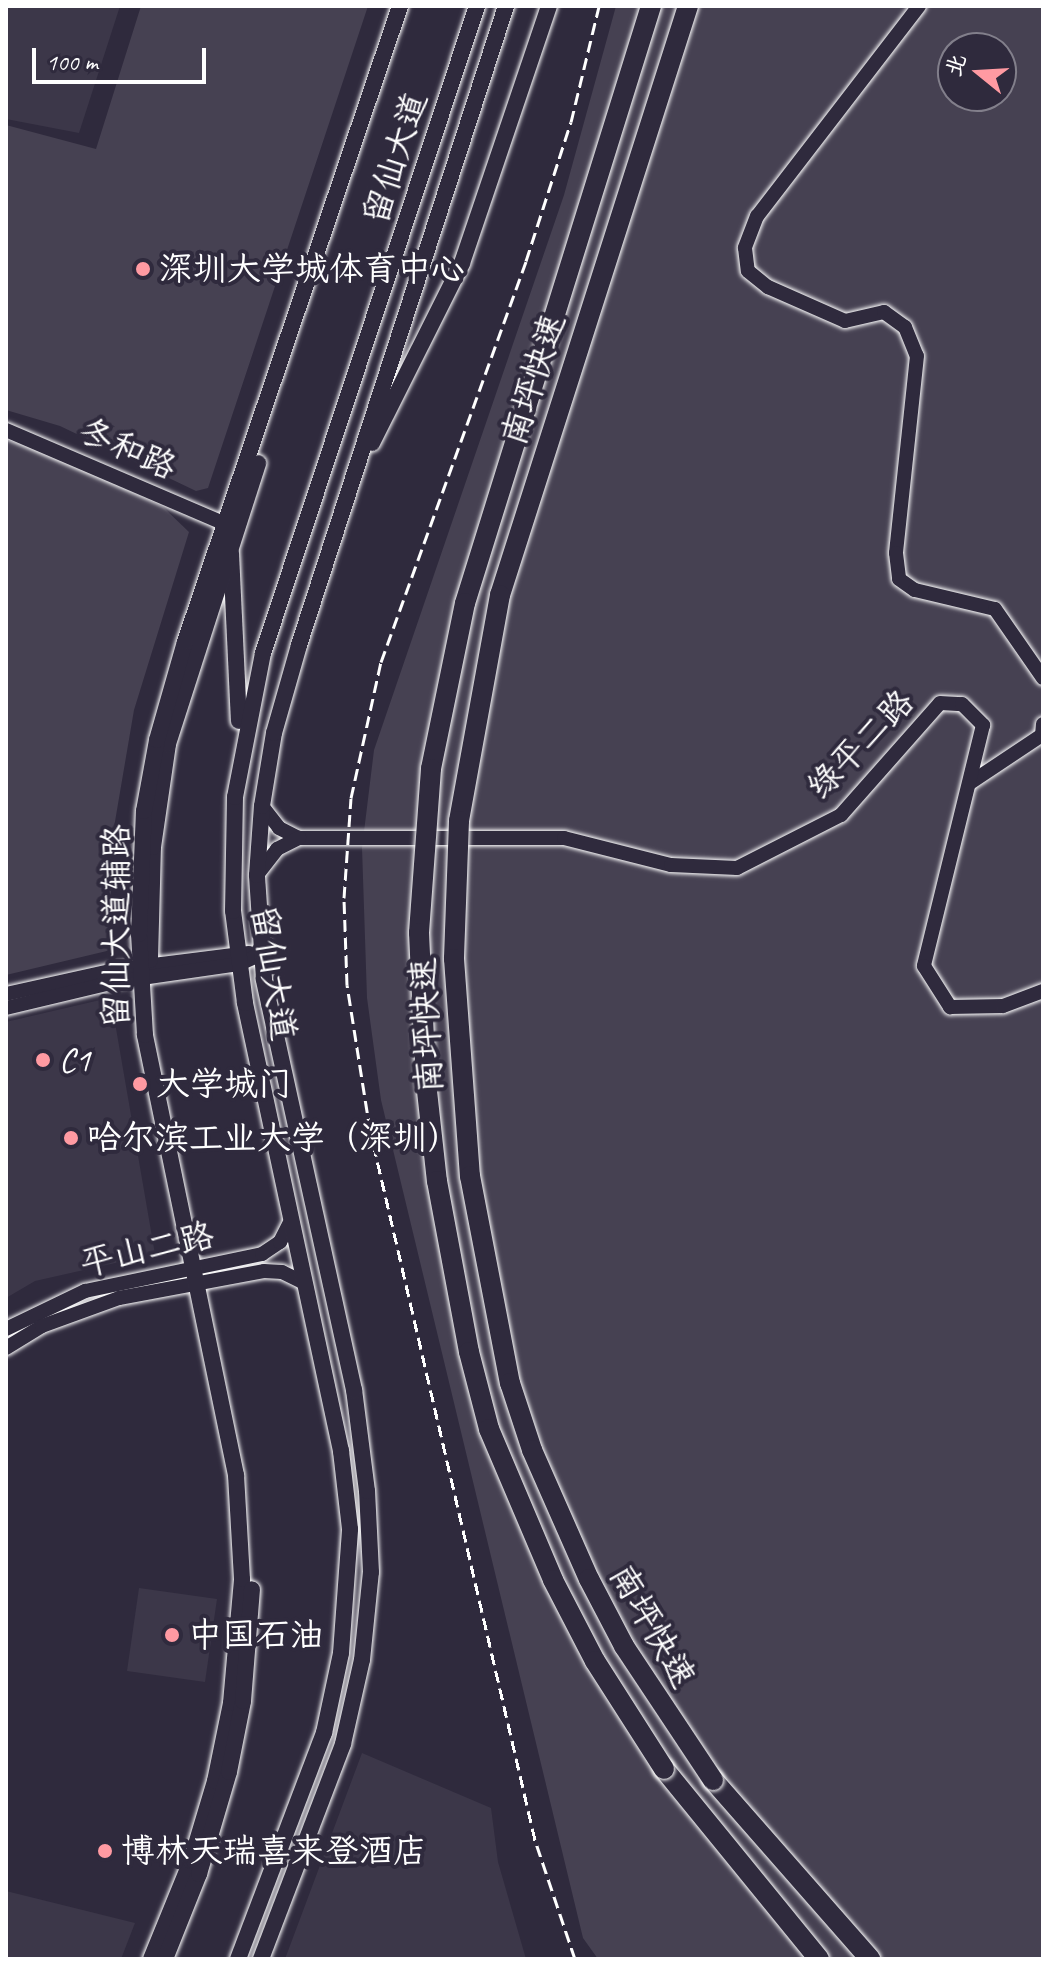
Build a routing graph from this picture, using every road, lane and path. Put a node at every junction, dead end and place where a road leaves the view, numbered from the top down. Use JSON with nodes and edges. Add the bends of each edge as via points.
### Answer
{"nodes":[{"id":1,"x":400,"y":6,"type":"edge"},
{"id":2,"x":411,"y":6,"type":"edge"},
{"id":3,"x":477,"y":6,"type":"edge"},
{"id":4,"x":506,"y":6,"type":"edge"},
{"id":5,"x":549,"y":6,"type":"edge"},
{"id":6,"x":651,"y":6,"type":"edge"},
{"id":7,"x":688,"y":6,"type":"edge"},
{"id":8,"x":919,"y":6,"type":"edge"},
{"id":9,"x":6,"y":430,"type":"edge"},
{"id":10,"x":344,"y":503,"type":"junction"},
{"id":11,"x":225,"y":524,"type":"junction"},
{"id":12,"x":230,"y":544,"type":"junction"},
{"id":13,"x":1043,"y":678,"type":"edge"},
{"id":14,"x":1043,"y":724,"type":"edge"},
{"id":15,"x":240,"y":756,"type":"junction"},
{"id":16,"x":970,"y":783,"type":"junction"},
{"id":17,"x":262,"y":806,"type":"junction"},
{"id":18,"x":299,"y":838,"type":"junction"},
{"id":19,"x":257,"y":875,"type":"junction"},
{"id":20,"x":261,"y":954,"type":"junction"},
{"id":21,"x":239,"y":958,"type":"junction"},
{"id":22,"x":145,"y":972,"type":"junction"},
{"id":23,"x":1043,"y":991,"type":"edge"},
{"id":24,"x":6,"y":994,"type":"edge"},
{"id":25,"x":6,"y":1008,"type":"edge"},
{"id":26,"x":291,"y":1220,"type":"junction"},
{"id":27,"x":202,"y":1275,"type":"junction"},
{"id":28,"x":305,"y":1283,"type":"junction"},
{"id":29,"x":6,"y":1329,"type":"edge"},
{"id":30,"x":6,"y":1348,"type":"edge"},
{"id":31,"x":151,"y":1959,"type":"edge"},
{"id":32,"x":165,"y":1959,"type":"edge"},
{"id":33,"x":238,"y":1959,"type":"edge"},
{"id":34,"x":261,"y":1959,"type":"edge"},
{"id":35,"x":819,"y":1959,"type":"edge"},
{"id":36,"x":870,"y":1959,"type":"edge"}],
"edges":[{"from":1,"to":11,"type":"main road","name":"留仙大道辅路"},
{"from":2,"to":12,"type":"main road","name":"留仙大道辅路"},
{"from":3,"to":15,"type":"main road","name":"留仙大道","via":[[263,653]]},
{"from":4,"to":10,"type":"main road","name":"留仙大道"},
{"from":5,"to":10,"type":"main road","via":[[462,263]]},
{"from":6,"to":35,"type":"highway","name":"南坪快速","bridge":true,"via":[[465,603],[431,769],[419,933],[426,1082],[437,1181],[469,1352],[489,1429],[553,1580],[595,1661],[664,1769]]},
{"from":7,"to":36,"type":"highway","name":"南坪快速","bridge":true,"via":[[500,595],[459,821],[454,959],[470,1176],[510,1383],[532,1450],[589,1579],[624,1646],[713,1780]]},
{"from":8,"to":13,"type":"street","via":[[757,216],[745,248],[748,271],[768,287],[845,321],[884,312],[905,327],[917,356],[896,553],[899,579],[915,590],[995,609]]},
{"from":9,"to":11,"type":"street","name":"冬和路"},
{"from":10,"to":17,"type":"main road","name":"留仙大道","via":[[285,691]]},
{"from":11,"to":12,"type":"main road"},
{"from":11,"to":22,"type":"main road","name":"留仙大道辅路","via":[[175,673],[150,776],[141,844]]},
{"from":12,"to":15,"type":"main road"},
{"from":12,"to":22,"type":"main road","name":"留仙大道辅路","via":[[164,765]]},
{"from":14,"to":16,"type":"street","via":[[1042,735]]},
{"from":15,"to":21,"type":"main road","name":"留仙大道","via":[[231,874]]},
{"from":16,"to":18,"type":"street","name":"绿平二路","via":[[983,725],[962,704],[940,703],[841,815],[737,868],[671,865],[564,838]]},
{"from":16,"to":23,"type":"street","name":"绿平二路","via":[[924,966],[950,1007],[1003,1006]]},
{"from":17,"to":18,"type":"street","via":[[279,828]]},
{"from":17,"to":19,"type":"main road","name":"留仙大道"},
{"from":18,"to":19,"type":"street","via":[[277,849]]},
{"from":19,"to":20,"type":"main road","name":"留仙大道"},
{"from":20,"to":21,"type":"street"},
{"from":20,"to":34,"type":"main road","name":"留仙大道","via":[[354,1390],[371,1572],[362,1660],[343,1744]]},
{"from":21,"to":22,"type":"street"},
{"from":21,"to":26,"type":"main road","name":"留仙大道"},
{"from":22,"to":24,"type":"street"},
{"from":22,"to":25,"type":"street"},
{"from":22,"to":27,"type":"main road","name":"留仙大道辅路","via":[[147,1049]]},
{"from":26,"to":27,"type":"street","name":"平山二路","via":[[272,1250]]},
{"from":26,"to":28,"type":"main road","name":"留仙大道"},
{"from":27,"to":28,"type":"street","name":"平山二路","via":[[274,1271]]},
{"from":27,"to":29,"type":"street","name":"平山二路","via":[[85,1291]]},
{"from":27,"to":30,"type":"street","name":"平山二路","via":[[93,1305]]},
{"from":27,"to":31,"type":"main road","name":"留仙大道辅路","via":[[236,1475],[240,1624],[215,1781],[191,1861]]},
{"from":27,"to":32,"type":"main road","name":"留仙大道辅路","via":[[247,1483],[251,1620],[243,1701],[226,1785]]},
{"from":28,"to":33,"type":"main road","name":"留仙大道","via":[[347,1493],[347,1607],[334,1694],[313,1772]]}]}
